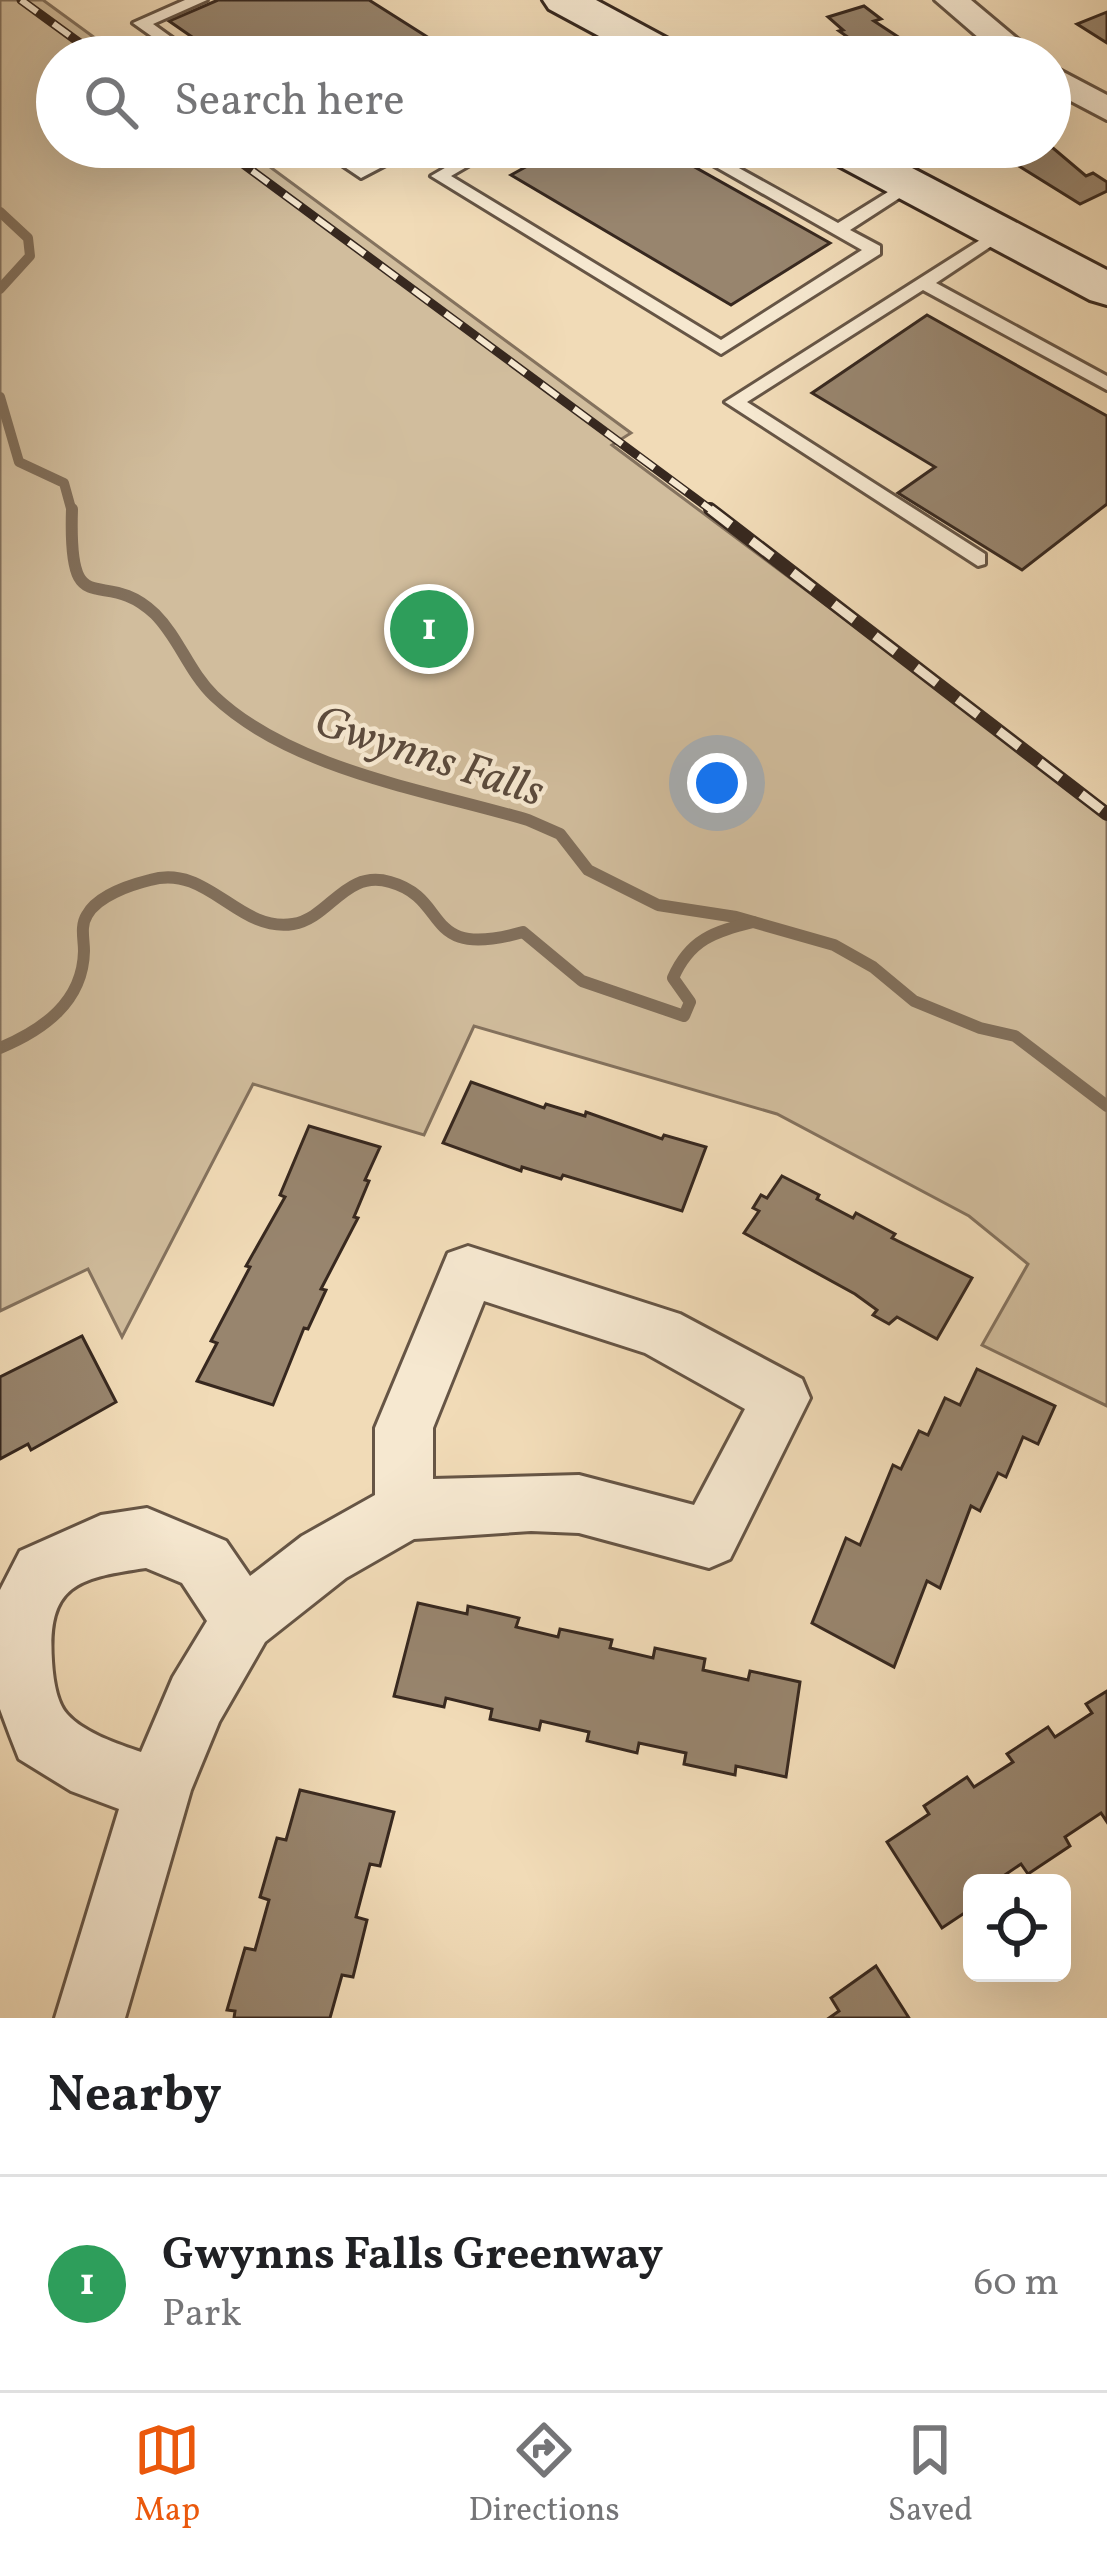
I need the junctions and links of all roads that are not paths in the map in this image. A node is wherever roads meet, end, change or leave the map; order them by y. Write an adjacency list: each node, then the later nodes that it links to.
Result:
1 (199, 0): 5 (lane)
2 (564, 0): 4 (main road)
3 (951, 0): 8 (street)
4 (621, 30): 6 (lane); 7 (main road)
5 (160, 36)
6 (609, 36)
7 (631, 36)
8 (996, 36)
9 (1071, 88): 10 (street)
10 (1107, 110)
11 (454, 168): 15 (lane)
12 (727, 168): 15 (lane)
13 (878, 168): 14 (main road)
14 (910, 185): 15 (lane); 16 (main road)
15 (838, 230)
16 (999, 232): 17 (lane); 18 (main road)
17 (923, 284): 19 (lane); 20 (lane)
18 (1107, 289)
19 (1107, 384)
20 (978, 559)
21 (407, 1510): 21 (street); 22 (street)
22 (243, 1620): 23 (street); 23 (street)
23 (158, 1790): 24 (street)
24 (90, 2018)

